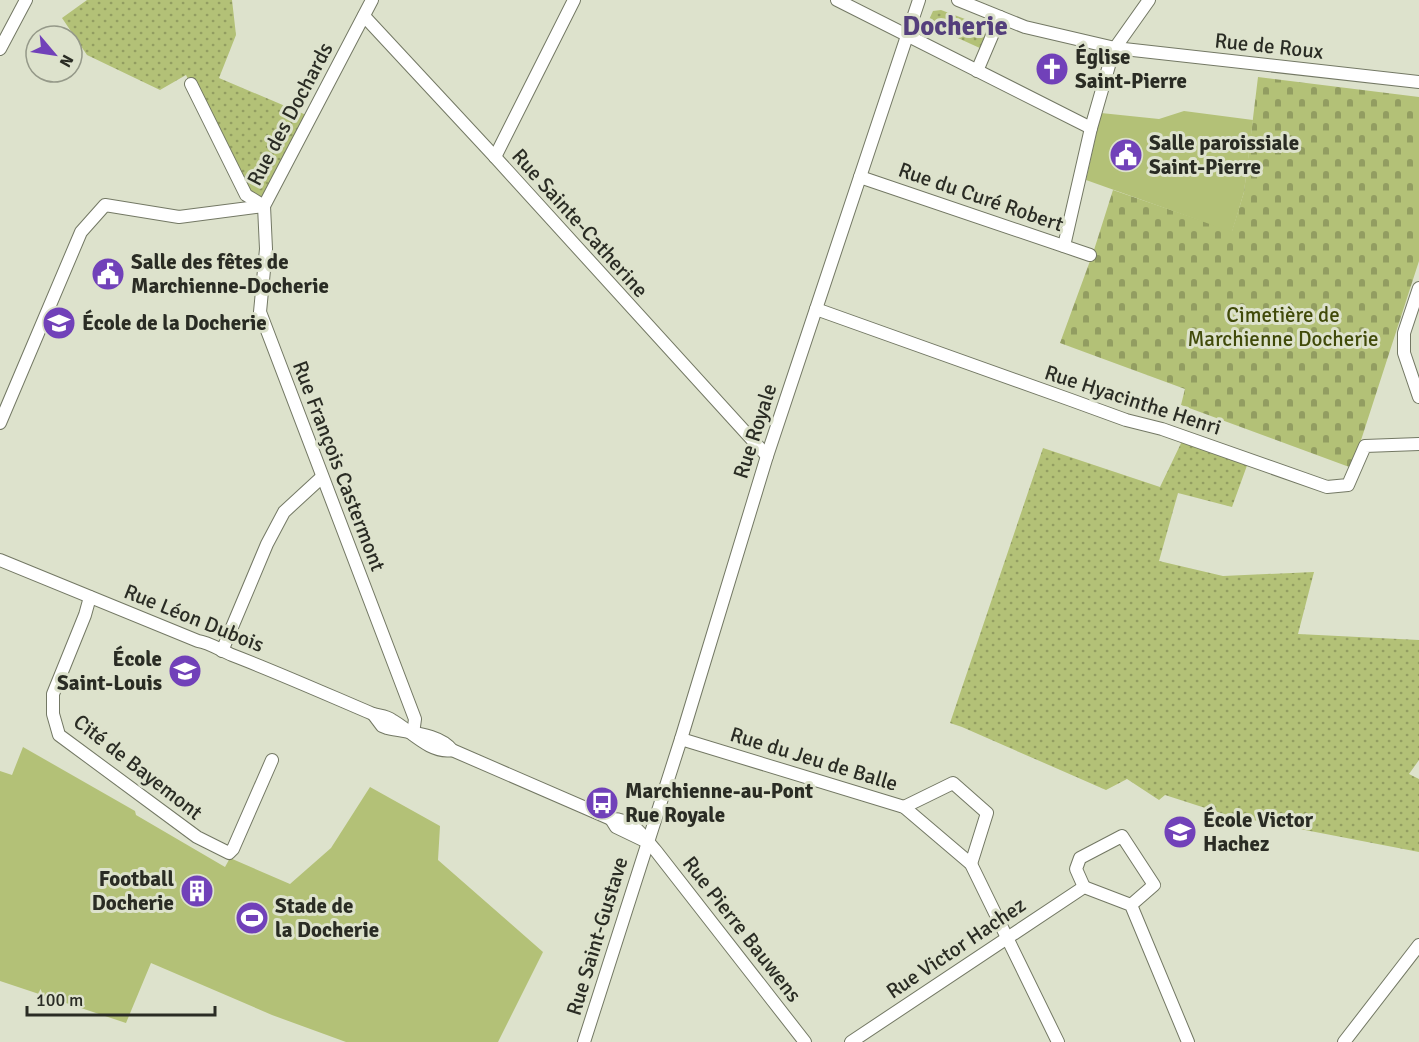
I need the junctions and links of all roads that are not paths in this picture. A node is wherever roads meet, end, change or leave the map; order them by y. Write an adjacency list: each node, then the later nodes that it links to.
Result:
1 (26, 0): 12 (street)
2 (372, 0): 8 (street, Rue des Dochards)
3 (574, 0): 17 (street)
4 (837, 0): 10 (street)
5 (919, 0): 10 (street, Rue Royale)
6 (958, 0): 9 (street, Rue de Roux)
7 (1149, 0): 11 (street)
8 (364, 16): 17 (street, Rue Sainte-Catherine); 19 (street, Rue des Dochards)
9 (1000, 17): 11 (street, Rue de Roux); 13 (street)
10 (908, 35): 13 (street); 18 (street, Rue Royale)
11 (1115, 48): 14 (street, Rue de Roux); 16 (street)
12 (0, 49)
13 (977, 70): 16 (street)
14 (1419, 82)
15 (191, 84): 19 (street)
16 (1091, 128): 20 (street)
17 (495, 157): 27 (street, Rue Sainte-Catherine)
18 (860, 177): 20 (street, Rue du Curé Robert); 23 (street, Rue Royale)
19 (264, 206): 25 (street, Rue des Dochards); 28 (street, Rue François Castermont)
20 (1064, 246): 21 (street, Rue du Curé Robert)
21 (1090, 255)
22 (1419, 288): 24 (street)
23 (816, 309): 26 (street, Rue Hyacinthe Henri); 27 (street, Rue Royale)
24 (1419, 397)
25 (0, 423)
26 (1419, 444)
27 (767, 456): 33 (street, Rue Royale)
28 (322, 477): 31 (street); 32 (street, Rue François Castermont)
29 (0, 560): 30 (street, Rue Léon Dubois)
30 (90, 597): 31 (street, Rue Léon Dubois); 34 (street, Cité de Bayemont)
31 (222, 651): 32 (street, Rue Léon Dubois)
32 (413, 734): 36 (street, Rue Léon Dubois)
33 (681, 739): 35 (street, Rue du Jeu de Balle); 36 (street, Rue Royale)
34 (272, 760)
35 (904, 807): 37 (street, Rue du Jeu de Balle); 37 (street)
36 (647, 841): 42 (street, Rue Saint-Gustave); 43 (street, Rue Pierre Bauwens)
37 (970, 864): 40 (street, Rue du Jeu de Balle)
38 (1084, 887): 39 (street); 39 (street); 40 (street, Rue Victor Hachez)
39 (1131, 905): 46 (street)
40 (1007, 938): 44 (street, Rue Victor Hachez); 45 (street, Rue du Jeu de Balle)
41 (1419, 945): 47 (street)
42 (584, 1042)
43 (805, 1042)
44 (850, 1042)
45 (1058, 1042)
46 (1188, 1042)
47 (1344, 1042)

